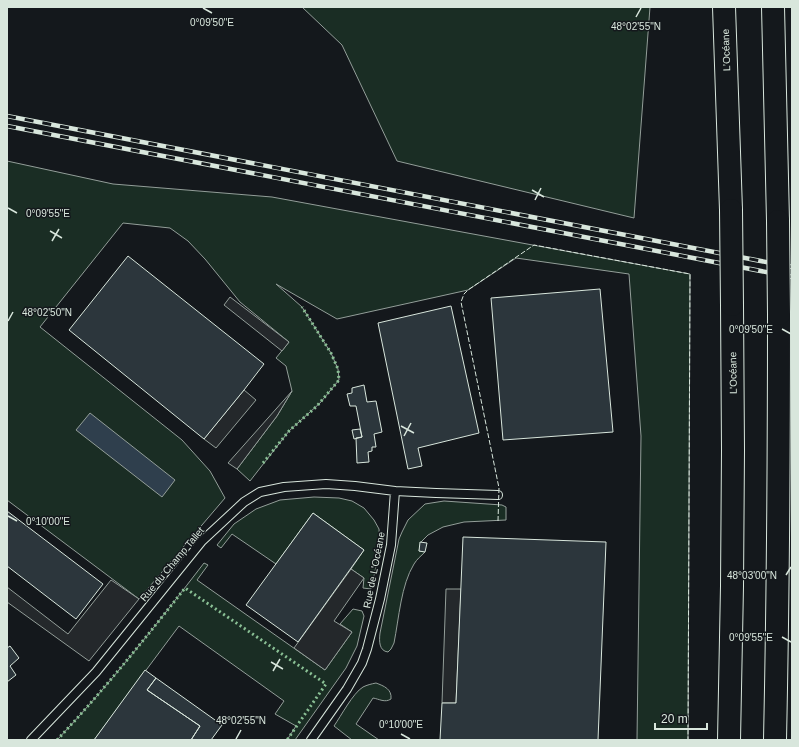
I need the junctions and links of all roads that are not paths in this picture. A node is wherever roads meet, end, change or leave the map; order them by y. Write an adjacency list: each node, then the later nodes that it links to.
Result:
1 (724, 7): 7 (highway, L’Océane, bridge)
2 (773, 7): 8 (highway, bridge)
3 (395, 491): 4 (lane); 5 (lane, Rue du Champ Tallet); 6 (lane, Rue de L'Océane)
4 (498, 495)
5 (31, 740)
6 (311, 740)
7 (729, 740)
8 (775, 740)

